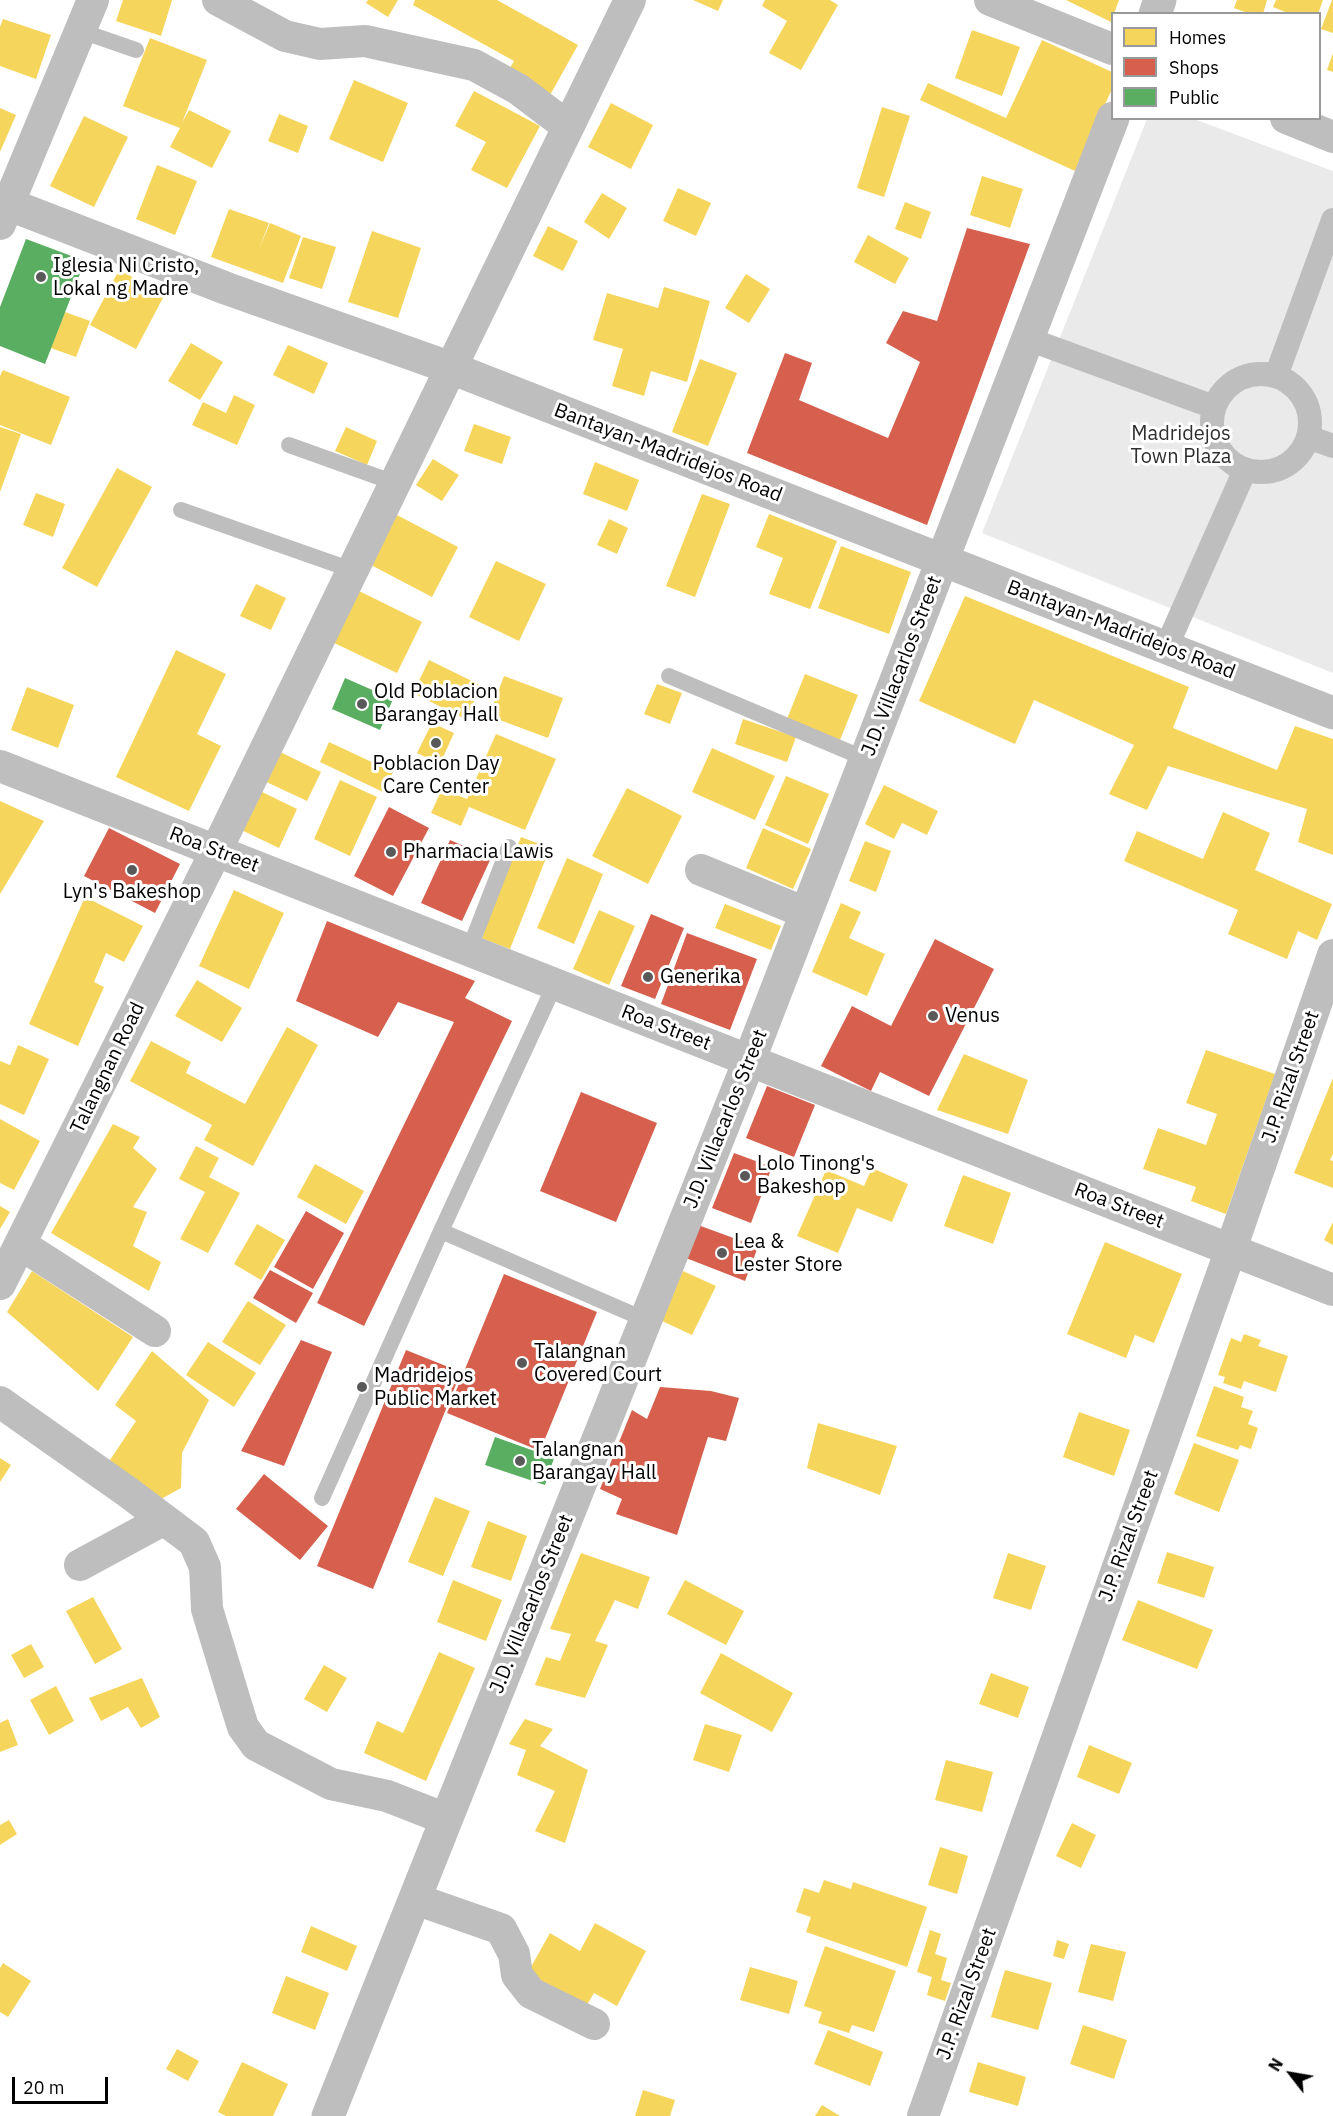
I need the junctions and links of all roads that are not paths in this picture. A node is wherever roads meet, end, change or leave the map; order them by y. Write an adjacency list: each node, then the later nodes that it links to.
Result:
1 (93, 0): 5 (street)
2 (218, 0): 10 (street)
3 (630, 0): 10 (street, Talangnan Road)
4 (990, 0): 6 (street)
5 (81, 31): 7 (lane); 12 (street)
6 (1111, 48)
7 (136, 50)
8 (1112, 120): 14 (street, J.D. Villacarlos Street)
9 (1291, 120): 11 (street)
10 (567, 126): 15 (street, Talangnan Road)
11 (1333, 137)
12 (2, 209): 15 (street, Bantayan-Madridejos Road)
13 (1333, 220): 16 (street)
14 (1028, 339): 17 (street); 24 (street, J.D. Villacarlos Street)
15 (451, 368): 22 (street, Talangnan Road); 24 (street, Bantayan-Madridejos Road)
16 (1276, 375): 17 (street); 18 (street)
17 (1214, 408): 21 (street)
18 (1308, 437): 20 (street); 21 (street)
19 (289, 445): 22 (lane)
20 (1333, 446)
21 (1245, 470): 26 (street)
22 (395, 483): 25 (street, Talangnan Road)
23 (182, 510): 25 (lane)
24 (942, 561): 26 (street, Bantayan-Madridejos Road); 29 (street, J.D. Villacarlos Street)
25 (352, 570): 32 (street, Talangnan Road)
26 (1166, 648): 28 (street, Bantayan-Madridejos Road)
27 (669, 676): 29 (lane)
28 (1333, 713)
29 (866, 759): 34 (street, J.D. Villacarlos Street)
30 (0, 766): 32 (street, Roa Street)
31 (509, 847): 35 (lane)
32 (216, 851): 35 (street, Roa Street); 40 (street, Talangnan Road)
33 (701, 870): 34 (street)
34 (806, 913): 38 (street, J.D. Villacarlos Street)
35 (469, 950): 37 (street, Roa Street)
36 (1333, 955): 41 (street, J.P. Rizal Street)
37 (555, 984): 38 (street, Roa Street); 39 (lane)
38 (749, 1061): 41 (street, Roa Street); 44 (street, J.D. Villacarlos Street)
39 (441, 1231): 44 (lane); 47 (lane)
40 (20, 1244): 42 (street, Talangnan Road); 45 (street)
41 (1231, 1250): 43 (street, Roa Street); 54 (street, J.P. Rizal Street)
42 (0, 1284)
43 (1333, 1290)
44 (646, 1320): 50 (street, J.D. Villacarlos Street)
45 (155, 1331)
46 (0, 1402): 48 (street)
47 (322, 1497)
48 (163, 1520): 49 (street); 50 (street)
49 (80, 1565)
50 (446, 1819): 51 (street, J.D. Villacarlos Street)
51 (415, 1899): 52 (street); 53 (street, J.D. Villacarlos Street)
52 (594, 2024)
53 (328, 2116)
54 (923, 2116)

